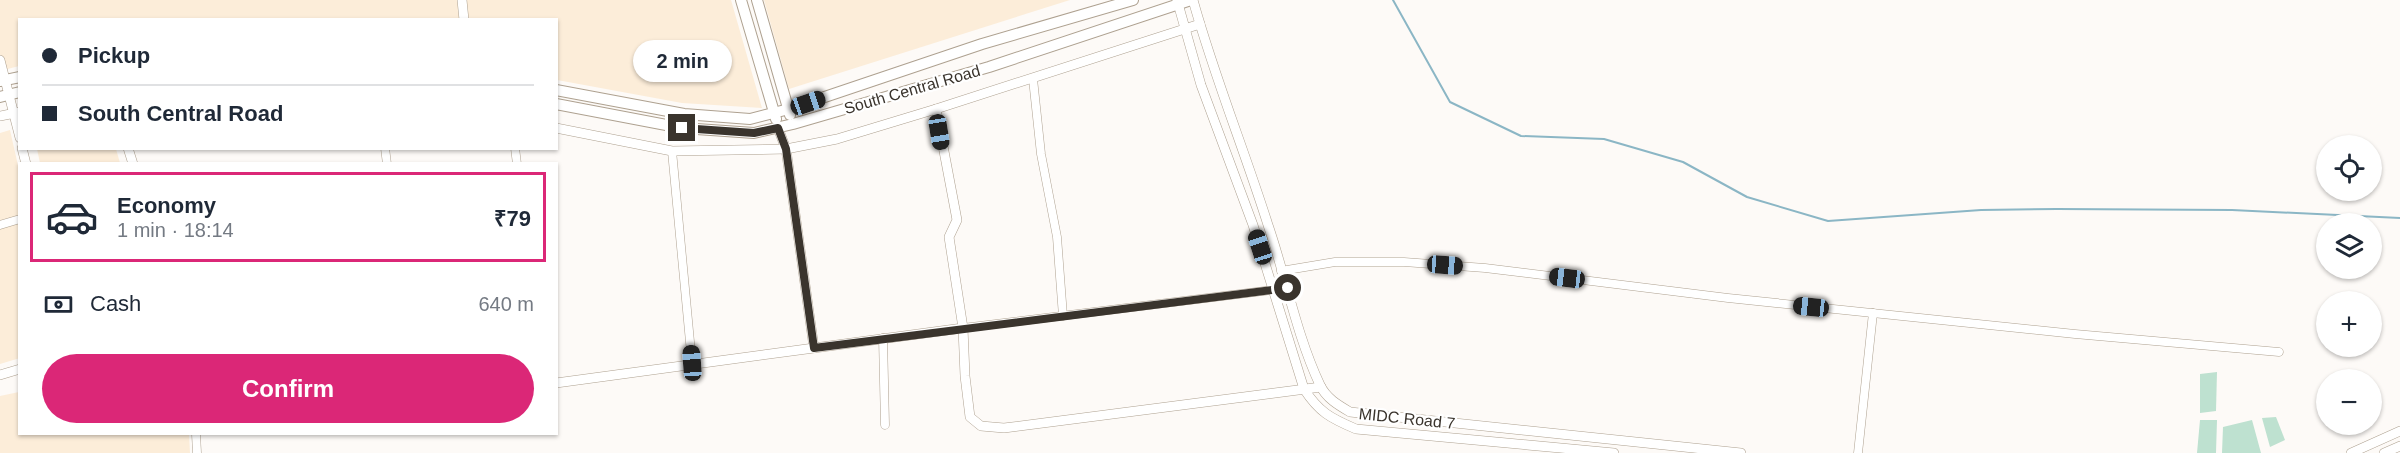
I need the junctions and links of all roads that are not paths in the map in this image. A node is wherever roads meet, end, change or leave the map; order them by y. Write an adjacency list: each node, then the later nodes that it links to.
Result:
1 (462, 0): 7 (street)
2 (741, 0): 20 (main road)
3 (757, 0): 17 (main road)
4 (1133, 0): 17 (main road, South Central Road)
5 (1192, 0): 6 (main road, South Central Road); 8 (street, MIDC Road 7)
6 (1178, 2): 9 (street, MIDC Road 7); 22 (main road, South Central Road)
7 (464, 18)
8 (1200, 24): 9 (street); 29 (street, MIDC Road 7)
9 (1185, 29): 12 (street); 31 (street, MIDC Road 7)
10 (0, 60): 13 (street)
11 (18, 77): 13 (main road)
12 (1033, 80): 18 (street); 33 (street)
13 (2, 81): 15 (street)
14 (558, 90): 20 (main road, South Central Road)
15 (9, 95): 19 (street)
16 (558, 104): 24 (main road, South Central Road)
17 (789, 109): 20 (main road, South Central Road); 22 (main road)
18 (936, 109): 25 (street); 34 (street)
19 (16, 112): 21 (street)
20 (774, 113): 24 (main road)
21 (0, 116)
22 (793, 124): 24 (main road, South Central Road)
23 (558, 128): 26 (street)
24 (778, 128): 25 (street)
25 (786, 149): 26 (street); 36 (street)
26 (672, 151): 38 (street)
27 (18, 220): 28 (street)
28 (0, 225)
29 (1281, 271): 30 (street, MIDC Road 7); 32 (street)
30 (1288, 288): 31 (street); 42 (street, MIDC Road 7)
31 (1274, 290): 33 (street); 43 (street, MIDC Road 7)
32 (1873, 313): 37 (street); 54 (street)
33 (1063, 316): 34 (street)
34 (963, 328): 35 (street); 43 (street)
35 (882, 338): 36 (street); 45 (street)
36 (814, 348): 38 (street)
37 (2279, 352)
38 (692, 363): 41 (street)
39 (18, 370): 40 (street)
40 (0, 375)
41 (558, 383)
42 (1321, 387): 43 (street); 44 (street, MIDC Road 7)
43 (1304, 389): 47 (street, MIDC Road 7)
44 (1415, 419): 47 (street); 50 (street, MIDC Road 7)
45 (885, 425)
46 (2400, 431): 55 (street)
47 (1412, 433): 52 (street, MIDC Road 7)
48 (196, 435): 51 (street)
49 (2400, 446): 56 (street)
50 (1686, 450): 53 (street, MIDC Road 7)
51 (197, 453)
52 (1614, 453)
53 (1741, 453)
54 (1858, 453)
55 (2351, 453)
56 (2384, 453)

